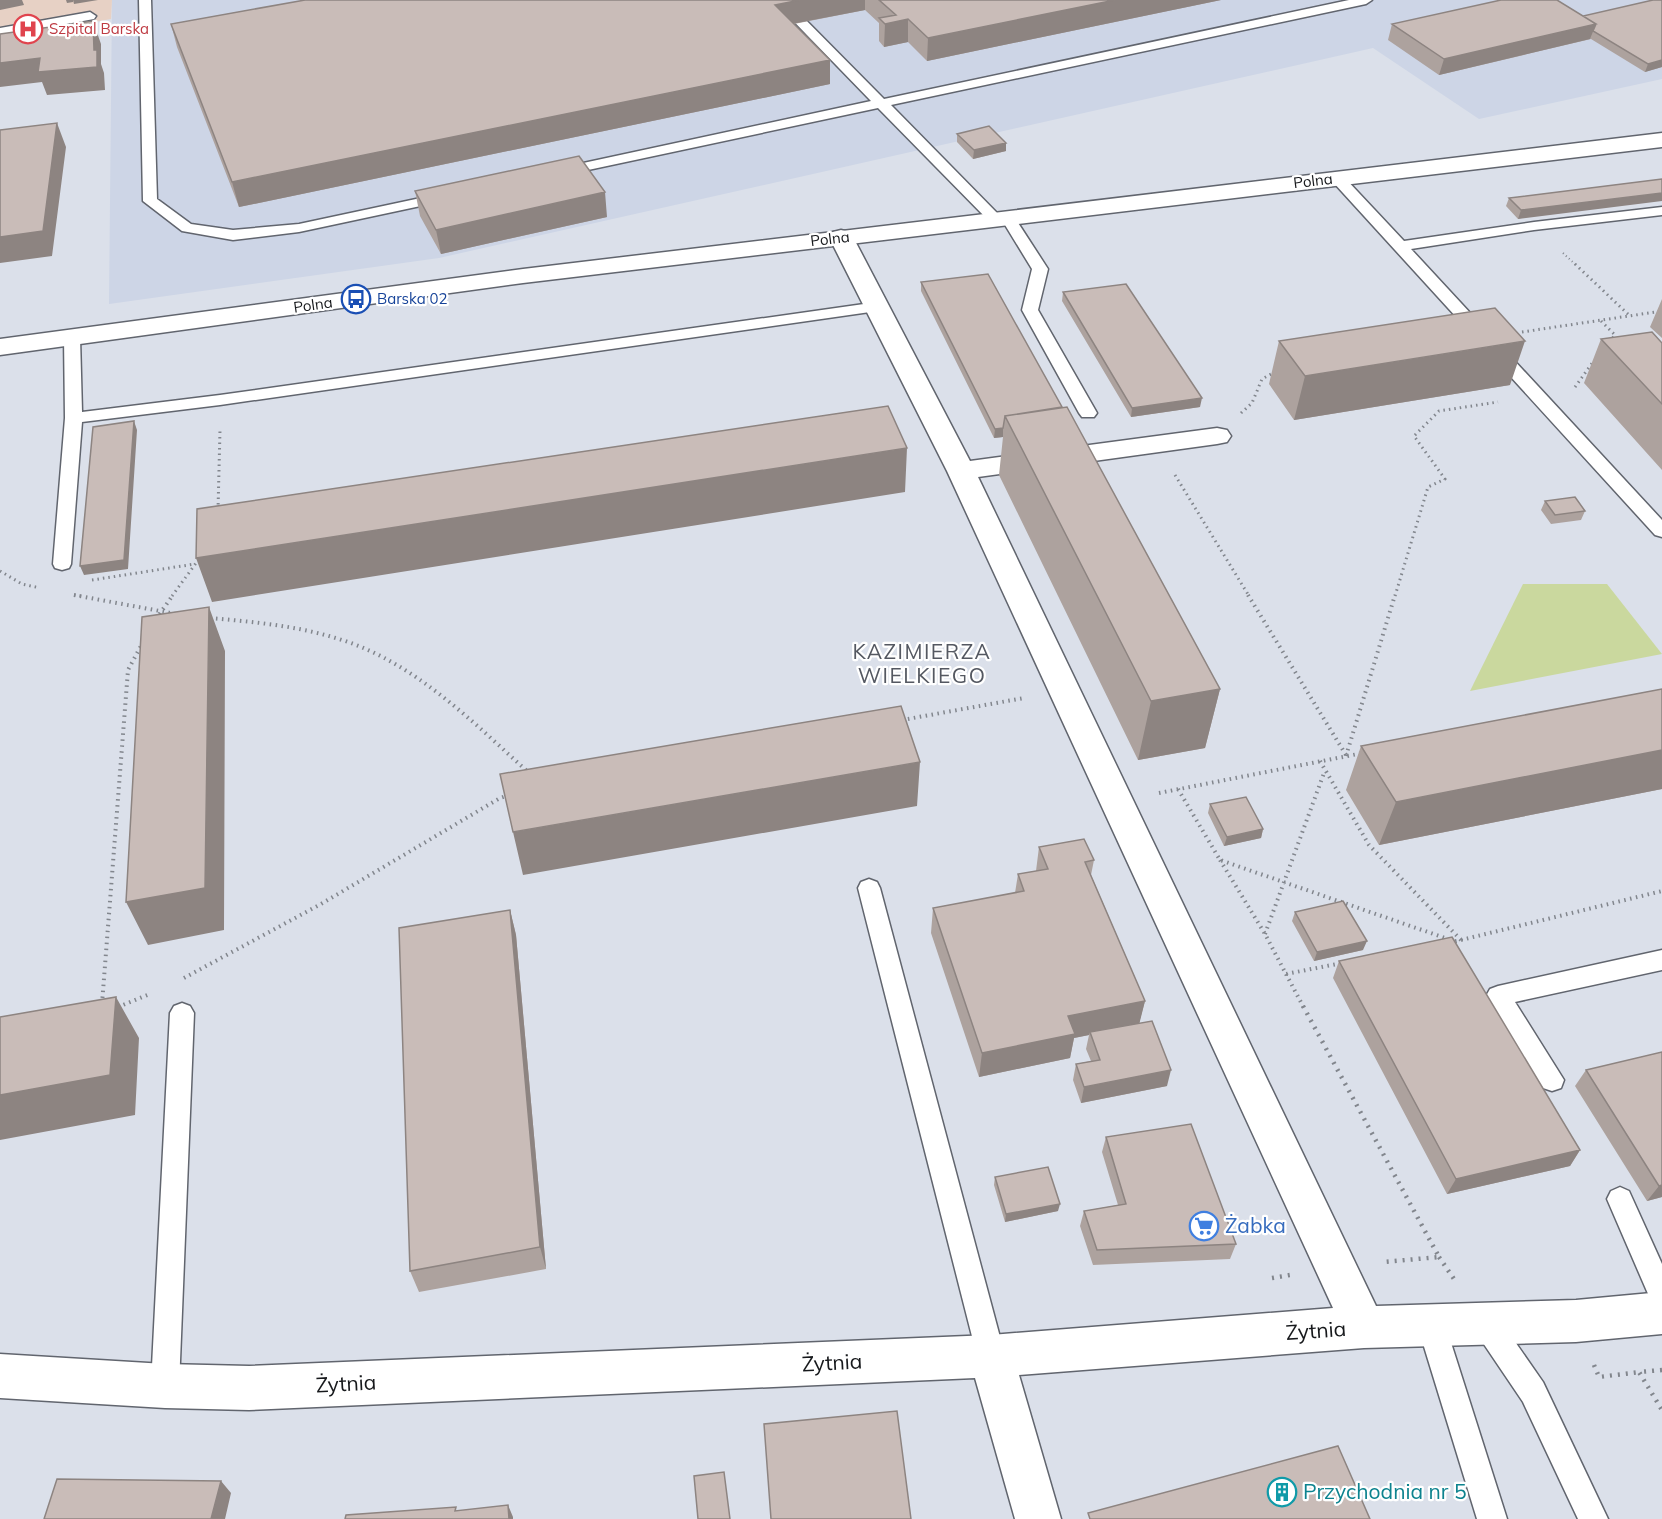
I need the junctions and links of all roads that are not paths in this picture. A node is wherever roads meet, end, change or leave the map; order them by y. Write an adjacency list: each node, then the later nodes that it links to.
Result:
1 (146, 0): 10 (lane)
2 (779, 0): 6 (lane)
3 (1366, 0): 6 (lane)
4 (90, 16): 5 (lane)
5 (0, 32)
6 (881, 104): 8 (lane); 12 (lane)
7 (1662, 140): 9 (street, Polna)
8 (544, 176)
9 (1338, 178): 12 (street, Polna); 14 (lane)
10 (462, 193)
11 (1662, 211): 14 (lane)
12 (1001, 219): 13 (street, Polna); 18 (lane)
13 (841, 237): 15 (street); 16 (street, Polna)
14 (1401, 246): 22 (lane)
15 (878, 307): 19 (lane); 21 (street)
16 (72, 337): 17 (street, Polna); 19 (lane)
17 (0, 347)
18 (1088, 413)
19 (74, 418): 23 (lane)
20 (1217, 436): 21 (street)
21 (962, 471): 32 (street)
22 (1662, 531)
23 (62, 564)
24 (869, 888): 34 (lane)
25 (1662, 960): 27 (lane)
26 (182, 1013): 36 (lane)
27 (1551, 1080)
28 (1620, 1199): 29 (lane)
29 (1662, 1294)
30 (1662, 1312): 31 (street, Żytnia)
31 (1485, 1322): 33 (street, Żytnia); 39 (lane)
32 (1364, 1327): 33 (street, Żytnia); 34 (street, Żytnia)
33 (1432, 1327): 38 (lane)
34 (991, 1356): 36 (street, Żytnia); 37 (street)
35 (0, 1376): 36 (street, Żytnia)
36 (165, 1386)
37 (1038, 1519)
38 (1492, 1519)
39 (1593, 1519)

